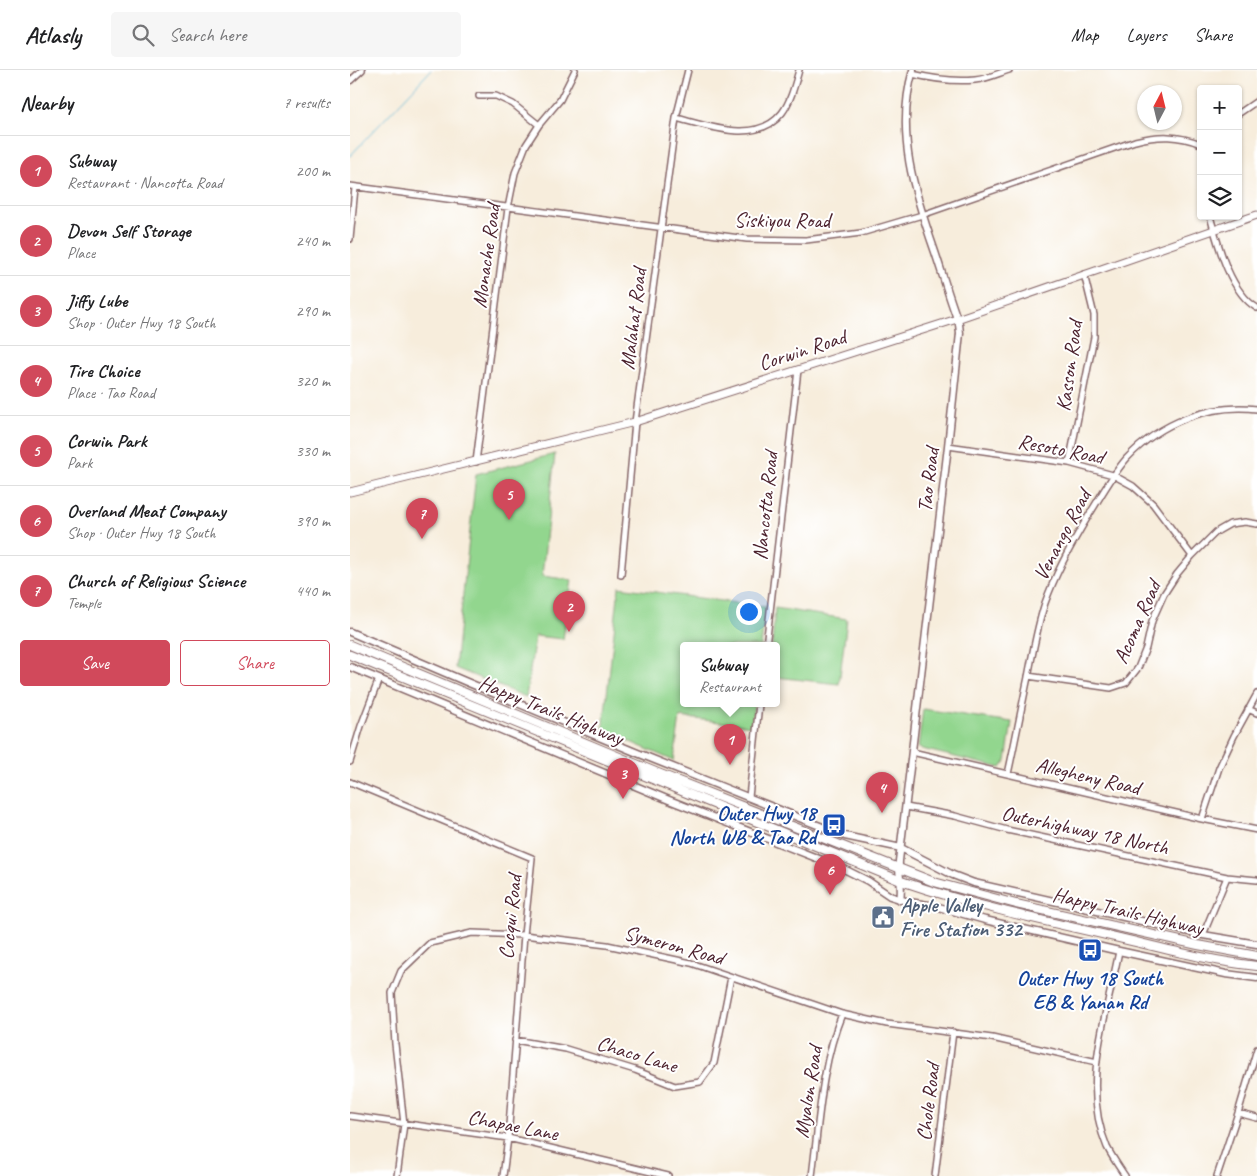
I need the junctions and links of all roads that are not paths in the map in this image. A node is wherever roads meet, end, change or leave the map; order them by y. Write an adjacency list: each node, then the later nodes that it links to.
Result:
1 (362, 70): 7 (street)
2 (575, 70): 12 (street, Monache Road)
3 (688, 70): 11 (street, Malahat Road)
4 (799, 70): 11 (street)
5 (1010, 70): 6 (street)
6 (913, 72): 16 (street, Tao Road)
7 (350, 81)
8 (479, 96): 12 (street)
9 (1257, 101): 10 (street)
10 (1242, 111)
11 (676, 118): 19 (street, Malahat Road)
12 (539, 125): 15 (street, Monache Road)
13 (1197, 143): 16 (street, Siskiyou Road)
14 (353, 187): 15 (street, Siskiyou Road); 21 (street)
15 (508, 208): 19 (street, Siskiyou Road); 29 (street, Monache Road)
16 (922, 215): 19 (street, Siskiyou Road); 24 (street, Tao Road)
17 (1257, 215): 20 (main road, Corwin Road)
18 (1211, 220): 20 (street)
19 (661, 229): 27 (street, Malahat Road)
20 (1214, 230): 22 (main road, Corwin Road); 23 (street)
21 (350, 239)
22 (1084, 274): 24 (main road, Corwin Road); 30 (street, Kasson Road)
23 (1257, 308)
24 (958, 319): 25 (main road, Corwin Road); 28 (street, Tao Road)
25 (798, 370): 27 (main road, Corwin Road); 37 (street, Nancotta Road)
26 (1257, 409): 31 (street, Venango Road)
27 (635, 422): 29 (main road, Corwin Road); 35 (street, Malahat Road)
28 (948, 446): 30 (street, Resoto Road); 47 (street, Tao Road)
29 (476, 462): 32 (main road, Corwin Road)
30 (1069, 463): 31 (street, Resoto Road)
31 (1114, 475): 34 (street, Resoto Road); 41 (street, Venango Road)
32 (350, 492)
33 (1257, 524): 34 (street, Acoma Road)
34 (1192, 556): 41 (street, Acoma Road)
35 (622, 575)
36 (350, 632): 51 (street)
37 (766, 642)
38 (350, 644): 56 (main road, Happy Trails Highway)
39 (350, 655): 59 (main road, Happy Trails Highway)
40 (350, 667): 42 (street)
41 (1028, 676): 49 (street, Venango Road)
42 (379, 679): 48 (street); 60 (street)
43 (1257, 694): 45 (street)
44 (760, 707): 51 (street)
45 (1248, 709): 46 (street); 53 (street)
46 (1257, 713)
47 (912, 752): 49 (street, Allegheny Road); 52 (street, Tao Road)
48 (350, 762)
49 (1008, 774): 53 (street, Allegheny Road)
50 (350, 782): 61 (street, Cocqui Road)
51 (749, 796): 55 (street)
52 (906, 807): 55 (street, Tao Road); 57 (street, Outerhighway 18 North)
53 (1202, 819): 54 (street, Allegheny Road)
54 (1257, 830)
55 (901, 848): 56 (street, Tao Road); 62 (street)
56 (898, 868): 59 (street, Tao Road); 65 (main road, Happy Trails Highway)
57 (1227, 877): 58 (street, Outerhighway 18 North); 62 (street)
58 (1257, 880)
59 (900, 881): 60 (street, Tao Road); 66 (main road, Happy Trails Highway)
60 (900, 900): 64 (street)
61 (524, 935): 67 (street, Symeron Road); 71 (street, Cocqui Road); 77 (street, Symeron Road)
62 (1203, 935): 63 (street)
63 (1257, 944)
64 (1119, 952): 68 (street); 73 (street)
65 (1257, 956)
66 (1257, 966)
67 (731, 977): 69 (street, Symeron Road); 71 (street, Chaco Lane)
68 (1257, 978)
69 (842, 1014): 70 (street, Symeron Road); 82 (street, Myalon Road)
70 (953, 1032): 73 (street, Symeron Road); 83 (street, Chole Road)
71 (515, 1040): 78 (street, Cocqui Road)
72 (1257, 1048): 74 (street)
73 (1097, 1062): 84 (street)
74 (1238, 1113): 76 (street); 85 (street)
75 (350, 1116): 77 (street, Chapae Lane)
76 (1257, 1118)
77 (404, 1124): 78 (street, Chapae Lane); 79 (street, Symeron Road)
78 (508, 1138): 80 (street, Cocqui Road); 81 (street, Chapae Lane)
79 (397, 1176)
80 (503, 1176)
81 (668, 1176)
82 (812, 1176)
83 (935, 1176)
84 (1125, 1176)
85 (1217, 1176)

